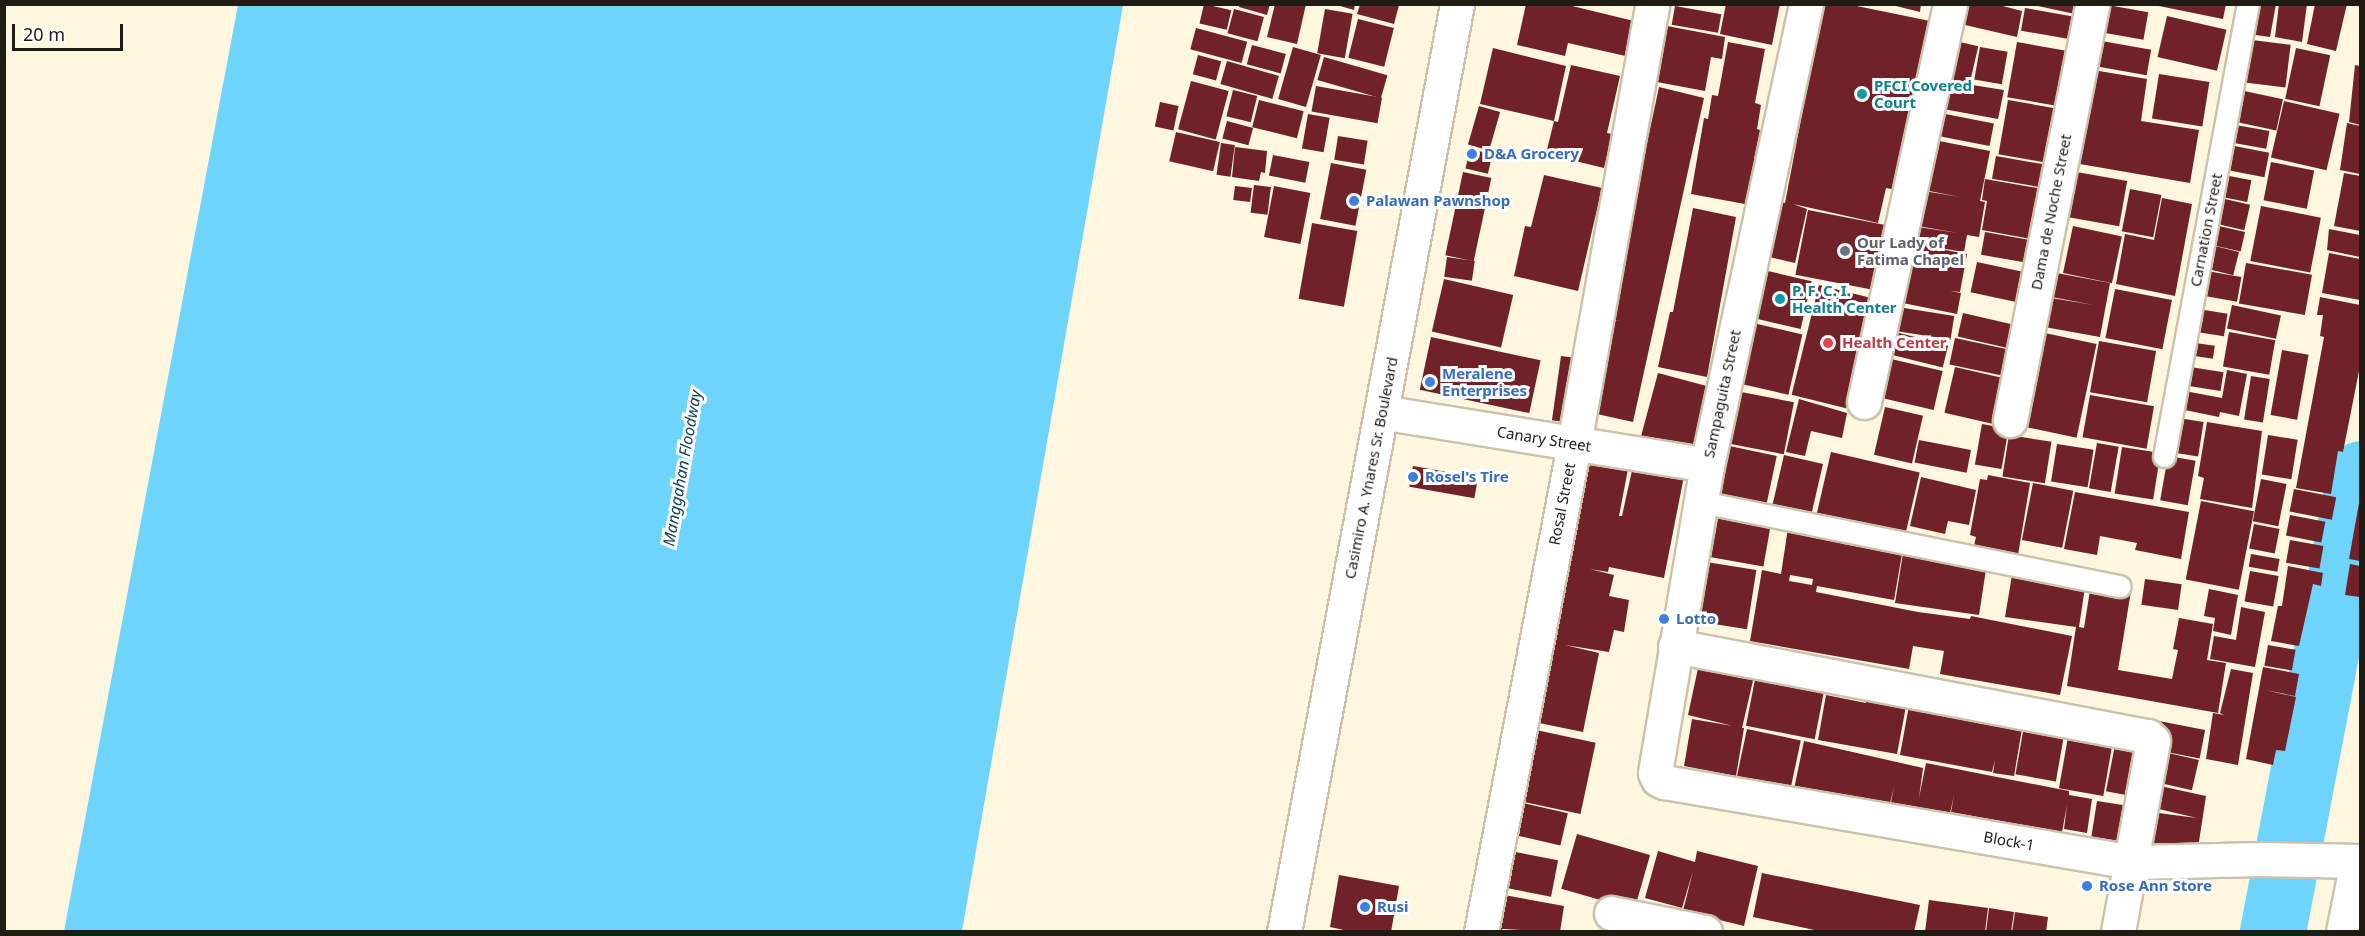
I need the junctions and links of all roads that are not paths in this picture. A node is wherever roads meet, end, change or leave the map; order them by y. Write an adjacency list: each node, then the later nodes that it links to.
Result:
1 (1457, 4): 8 (street, Casimiro A. Ynares Sr. Boulevard)
2 (1652, 4): 10 (street, Rosal Street)
3 (1806, 4): 12 (street, Sampaguita Street)
4 (1950, 4): 7 (street)
5 (2092, 4): 9 (street, Dama de Noche Street)
6 (2248, 4): 11 (lane, Carnation Street)
7 (1864, 402)
8 (1381, 412): 10 (street, Canary Street); 21 (street, Casimiro A. Ynares Sr. Boulevard)
9 (2010, 420)
10 (1574, 444): 12 (street, Canary Street); 22 (street, Rosal Street)
11 (2164, 456)
12 (1707, 465): 13 (street, Sampaguita Street)
13 (1702, 502): 14 (lane); 15 (street, Sampaguita Street)
14 (2120, 586)
15 (1675, 646): 16 (street, Sampaguita Street); 18 (street)
16 (1664, 782): 18 (street, Block-1)
17 (2359, 861): 18 (street, Block-1); 20 (street)
18 (2131, 862): 24 (street)
19 (1611, 913): 23 (street)
20 (2346, 928)
21 (1284, 932)
22 (1481, 932)
23 (1705, 932)
24 (2118, 932)

